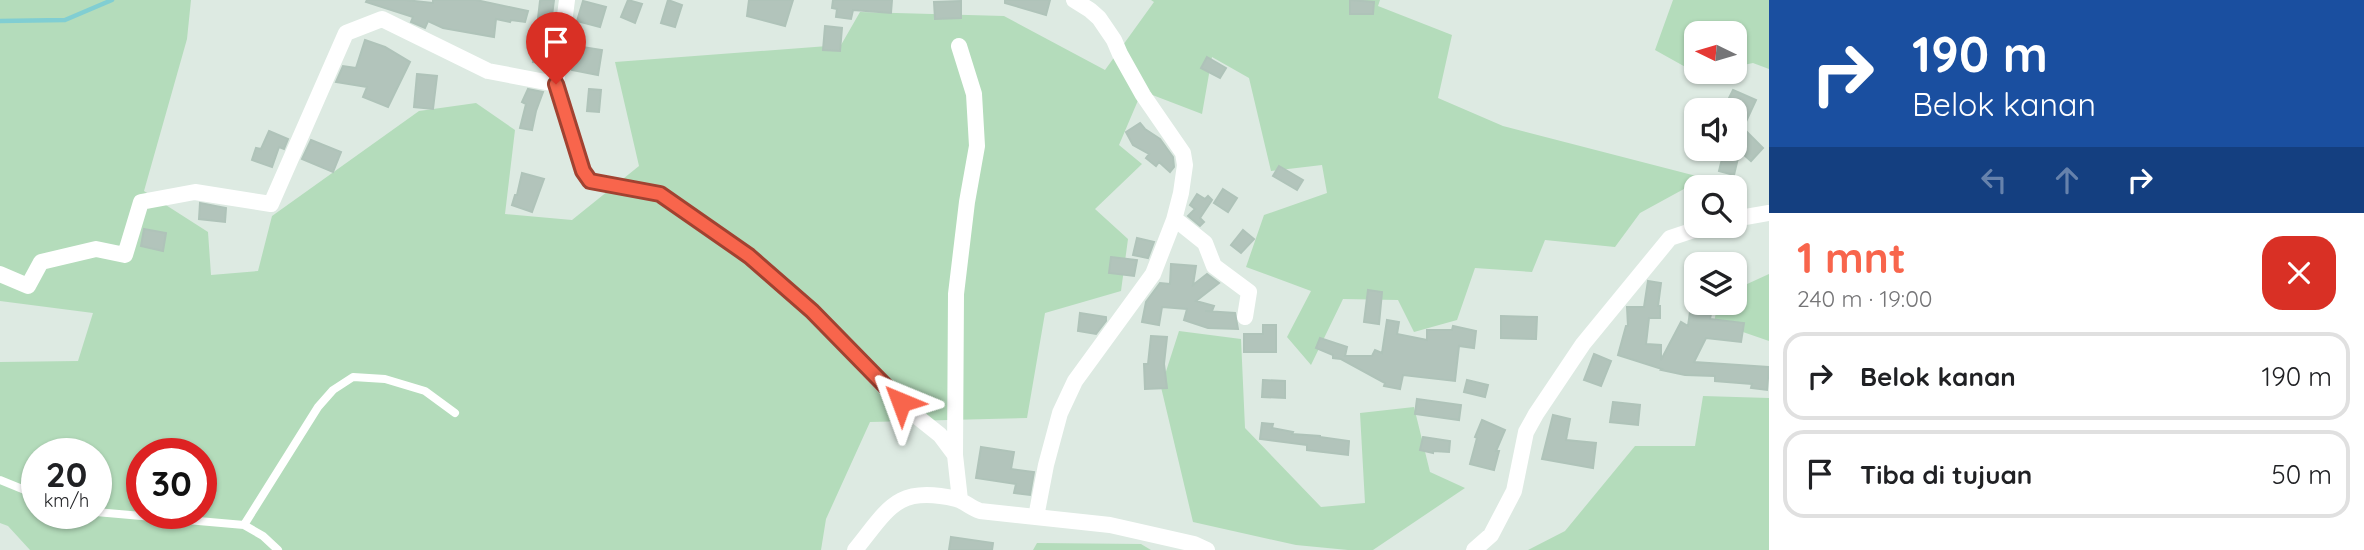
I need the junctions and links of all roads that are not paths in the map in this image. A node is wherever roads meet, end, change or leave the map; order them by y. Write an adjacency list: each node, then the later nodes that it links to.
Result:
1 (567, 0): 4 (street)
2 (1074, 0): 7 (street)
3 (959, 46): 12 (street)
4 (556, 84): 9 (street); 12 (street)
5 (1769, 213): 6 (street)
6 (1747, 217)
7 (1174, 220): 10 (street); 17 (street)
8 (1684, 233): 22 (street)
9 (0, 274)
10 (1245, 317)
11 (455, 413): 18 (lane)
12 (955, 455): 15 (street)
13 (0, 480): 14 (lane)
14 (21, 489)
15 (960, 500): 17 (street); 20 (street)
16 (112, 513): 18 (lane)
17 (1036, 517): 21 (street)
18 (244, 525): 19 (lane)
19 (278, 550)
20 (855, 550)
21 (1207, 550)
22 (1474, 550)

